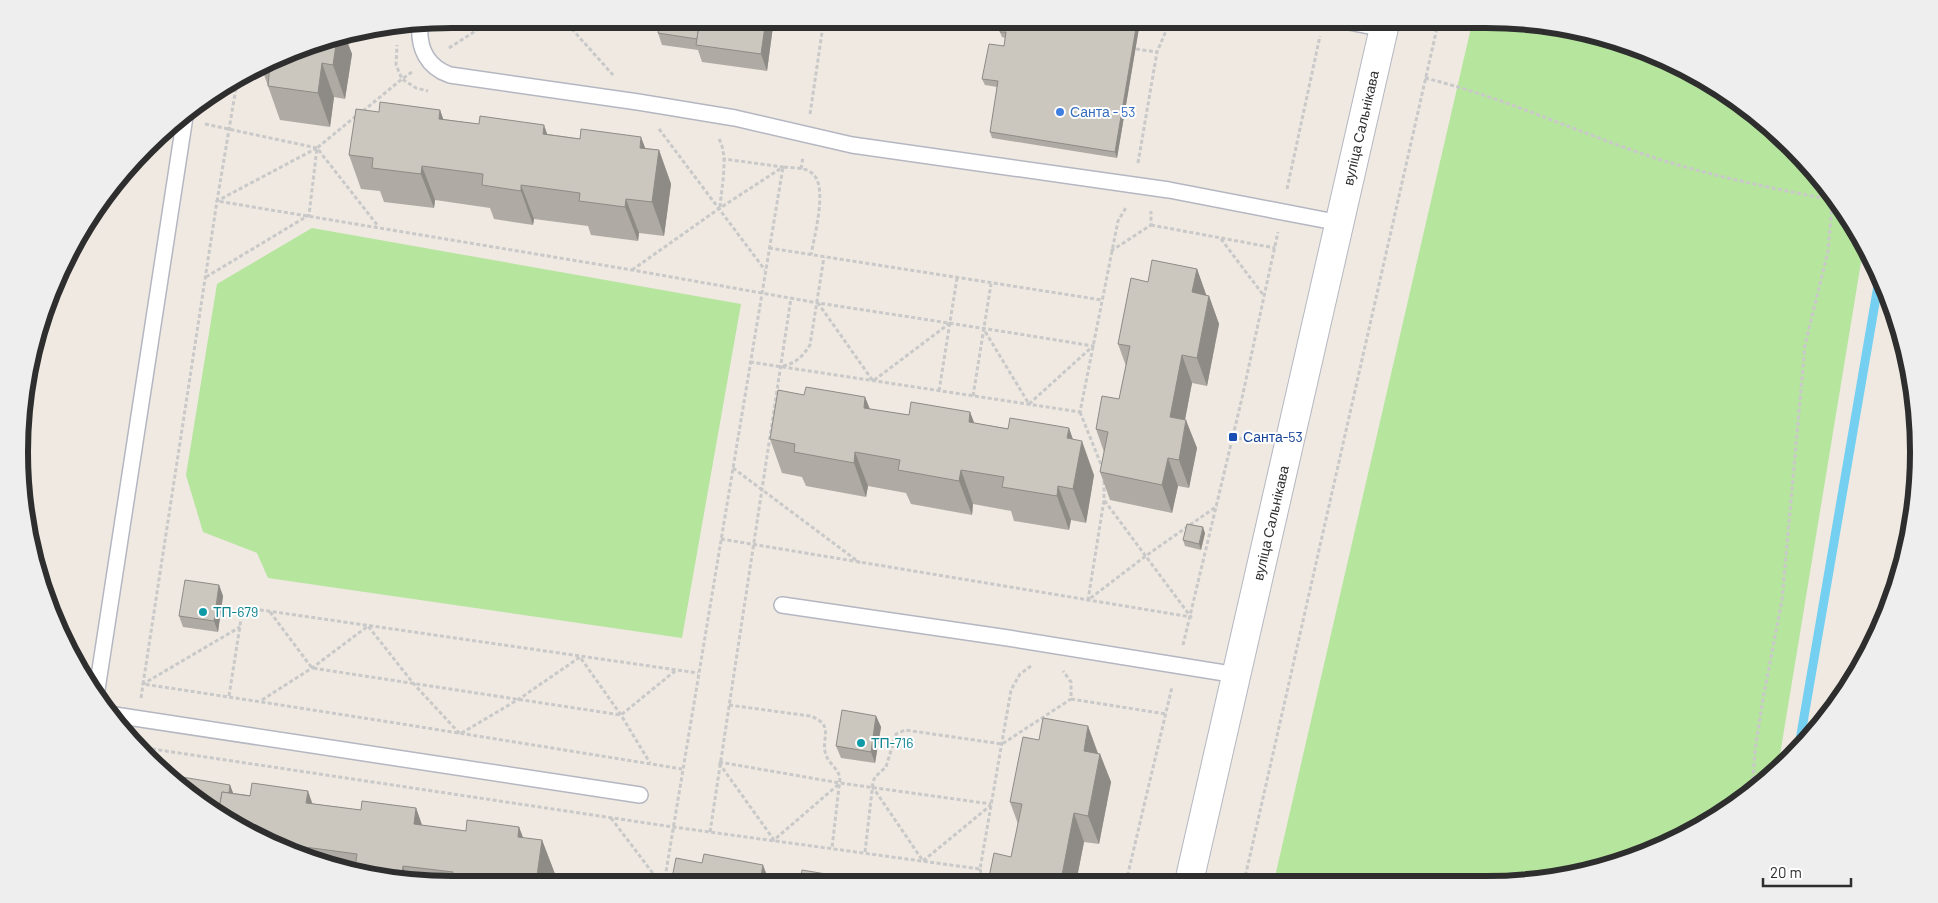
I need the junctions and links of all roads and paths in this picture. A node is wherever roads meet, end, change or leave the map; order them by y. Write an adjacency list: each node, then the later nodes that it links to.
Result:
1 (420, 28): 13 (lane)
2 (571, 28): 13 (path)
3 (823, 28): 16 (path)
4 (1167, 28): 10 (path)
5 (1384, 28): 28 (street, вуліца Сальнікава)
6 (1437, 28): 11 (path)
7 (1320, 34): 26 (path)
8 (397, 42): 17 (path)
9 (1136, 48): 10 (path)
10 (1157, 52): 20 (path)
11 (1425, 78): 21 (path); 111 (path)
12 (236, 86): 15 (path)
13 (638, 102): 16 (lane); 25 (path)
14 (184, 123): 83 (lane)
15 (229, 129): 17 (path); 22 (path)
16 (806, 135): 19 (path); 20 (lane)
17 (317, 148): 22 (path); 27 (path); 30 (path)
18 (783, 167): 19 (path); 25 (path); 25 (path); 32 (path)
19 (801, 169): 35 (path)
20 (1134, 185): 23 (path); 26 (lane)
21 (1827, 199)
22 (217, 201): 27 (path); 39 (path)
23 (1131, 203): 29 (path); 34 (path)
24 (1832, 205): 97 (path)
25 (720, 208): 37 (path); 38 (path)
26 (1282, 211): 28 (lane); 33 (path)
27 (309, 215): 30 (path); 39 (path)
28 (1340, 223): 80 (street, вуліца Сальнікава)
29 (1151, 225): 31 (path); 34 (path)
30 (378, 227): 37 (path)
31 (1221, 238): 33 (path); 43 (path)
32 (769, 248): 35 (path); 38 (path)
33 (1275, 248): 43 (path)
34 (1111, 251): 45 (path)
35 (811, 255): 36 (path)
36 (824, 257): 40 (path); 46 (path)
37 (632, 270): 42 (path)
38 (765, 270): 42 (path)
39 (206, 277): 82 (path)
40 (957, 278): 41 (path); 47 (path)
41 (991, 284): 45 (path); 48 (path)
42 (762, 293): 44 (path); 50 (path)
43 (1264, 296): 62 (path)
44 (791, 298): 46 (path); 51 (path)
45 (1102, 300): 49 (path)
46 (818, 303): 47 (path); 51 (path); 52 (path)
47 (950, 323): 48 (path); 52 (path); 53 (path)
48 (983, 328): 49 (path); 54 (path); 55 (path)
49 (1093, 346): 55 (path); 56 (path)
50 (750, 362): 51 (path); 57 (path)
51 (780, 366): 52 (path); 60 (path)
52 (873, 381): 53 (path)
53 (939, 391): 54 (path)
54 (973, 396): 55 (path)
55 (1028, 404): 56 (path)
56 (1080, 412): 58 (path)
57 (733, 468): 60 (path); 63 (path)
58 (1102, 472)
59 (1103, 477): 61 (path)
60 (762, 488): 64 (path); 66 (path)
61 (1104, 500): 65 (path); 67 (path)
62 (1217, 506): 65 (path); 70 (path)
63 (721, 539): 64 (path); 79 (path)
64 (752, 544): 66 (path); 88 (path)
65 (1147, 556): 67 (path); 70 (path)
66 (861, 563): 67 (path)
67 (1088, 600): 70 (path)
68 (782, 605): 75 (lane)
69 (270, 611): 71 (path); 72 (path); 77 (path)
70 (1191, 617): 75 (path)
71 (368, 626): 73 (path); 77 (path); 81 (path)
72 (240, 627): 82 (path); 84 (path)
73 (580, 657): 78 (path); 85 (path); 90 (path)
74 (1039, 664): 93 (path)
75 (1178, 665): 80 (lane); 89 (path)
76 (1058, 667): 86 (path)
77 (312, 668): 81 (path); 87 (path)
78 (675, 671): 79 (path); 90 (path)
79 (698, 673): 96 (path)
80 (1237, 676): 110 (street, вуліца Сальнікава)
81 (413, 683): 85 (path); 92 (path)
82 (143, 684): 84 (path)
83 (98, 685)
84 (228, 696): 87 (path)
85 (520, 699): 90 (path); 92 (path)
86 (1072, 699): 89 (path); 93 (path)
87 (261, 701): 92 (path)
88 (729, 705): 94 (path); 98 (path)
89 (1166, 714): 109 (path)
90 (621, 715): 95 (path)
91 (120, 716): 100 (lane)
92 (460, 734): 95 (path)
93 (1002, 744): 99 (path)
94 (719, 762): 98 (path); 98 (path); 102 (path)
95 (650, 764): 96 (path)
96 (682, 768): 107 (path)
97 (1753, 781)
98 (840, 783): 99 (path); 103 (path)
99 (872, 786): 99 (path); 104 (path)
100 (640, 795)
101 (611, 818): 106 (path)
102 (710, 832)
103 (832, 848)
104 (865, 852)
105 (980, 869): 108 (path)
106 (656, 876)
107 (663, 876)
108 (982, 876)
109 (1127, 876)
110 (1190, 876)
111 (1245, 876)

